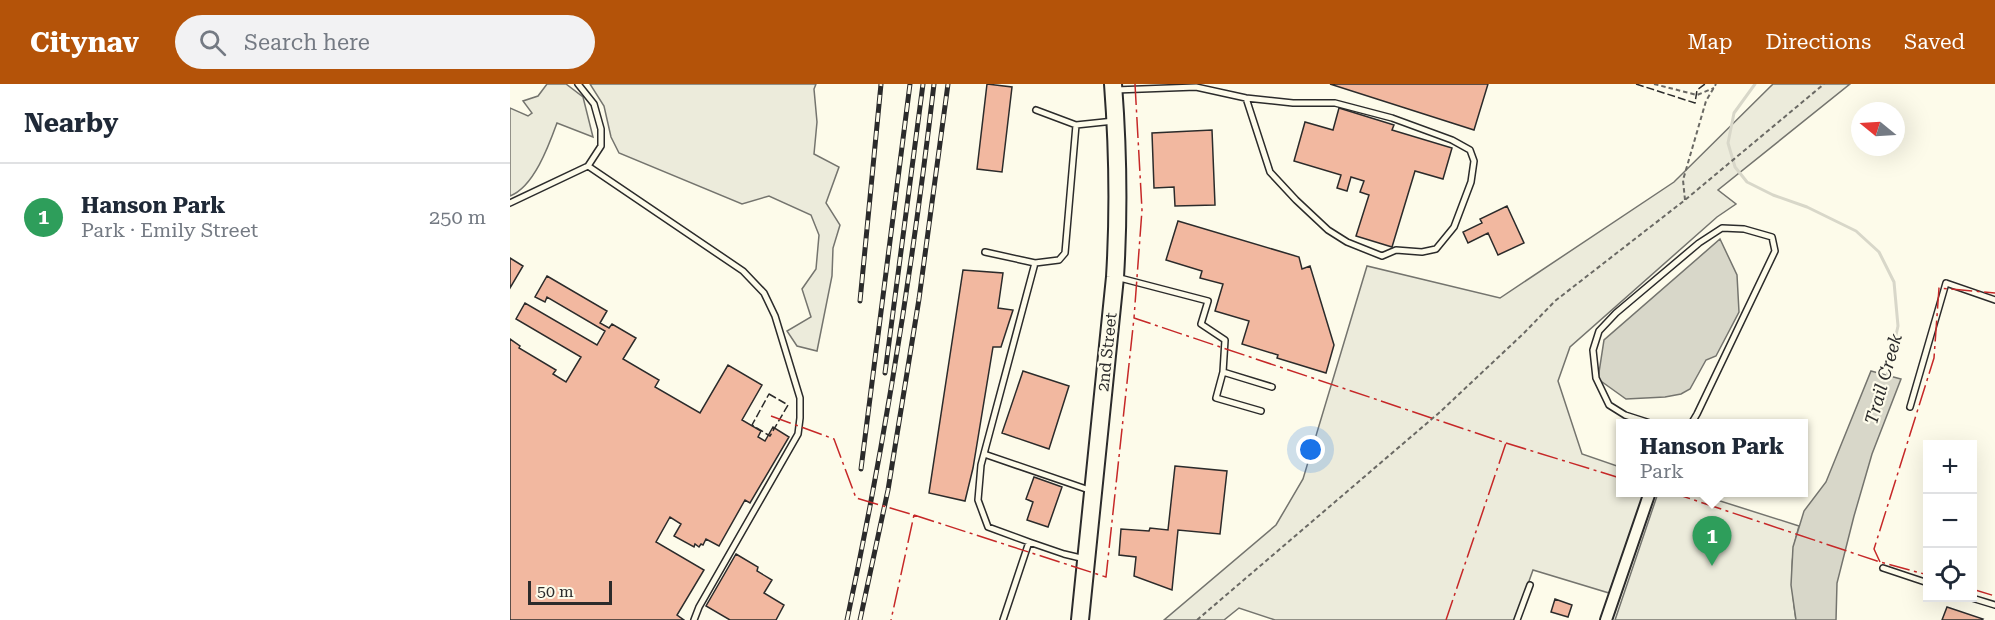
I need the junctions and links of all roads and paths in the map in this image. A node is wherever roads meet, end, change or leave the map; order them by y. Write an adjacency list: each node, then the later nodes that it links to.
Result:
1 (578, 84): 10 (lane)
2 (1654, 84): 4 (path)
3 (1824, 84): 11 (path)
4 (1715, 86): 11 (path)
5 (1113, 87): 6 (lane); 8 (main road, 2nd Street)
6 (1246, 98): 6 (lane)
7 (1036, 110): 9 (lane)
8 (1116, 121): 9 (lane); 15 (main road, 2nd Street)
9 (1076, 125): 14 (lane)
10 (588, 166): 12 (lane); 33 (lane)
11 (1685, 200): 36 (path)
12 (510, 203)
13 (985, 252): 14 (lane)
14 (1035, 263): 23 (lane)
15 (1115, 277): 17 (lane); 24 (main road, 2nd Street)
16 (1995, 300): 19 (lane)
17 (1223, 372): 18 (lane); 20 (lane)
18 (1272, 387)
19 (1910, 407)
20 (1261, 411)
21 (1639, 419): 22 (lane)
22 (1694, 419)
23 (984, 454): 24 (lane); 26 (lane)
24 (1093, 491): 27 (main road, 2nd Street)
25 (1648, 497): 38 (street)
26 (1029, 542): 27 (lane); 34 (lane)
27 (1086, 559): 35 (main road, 2nd Street)
28 (1883, 568): 29 (lane)
29 (1923, 581)
30 (1530, 585): 37 (lane)
31 (1977, 599): 32 (lane)
32 (1995, 605)
33 (694, 620)
34 (1003, 620)
35 (1080, 620)
36 (1197, 620)
37 (1517, 620)
38 (1606, 620)

